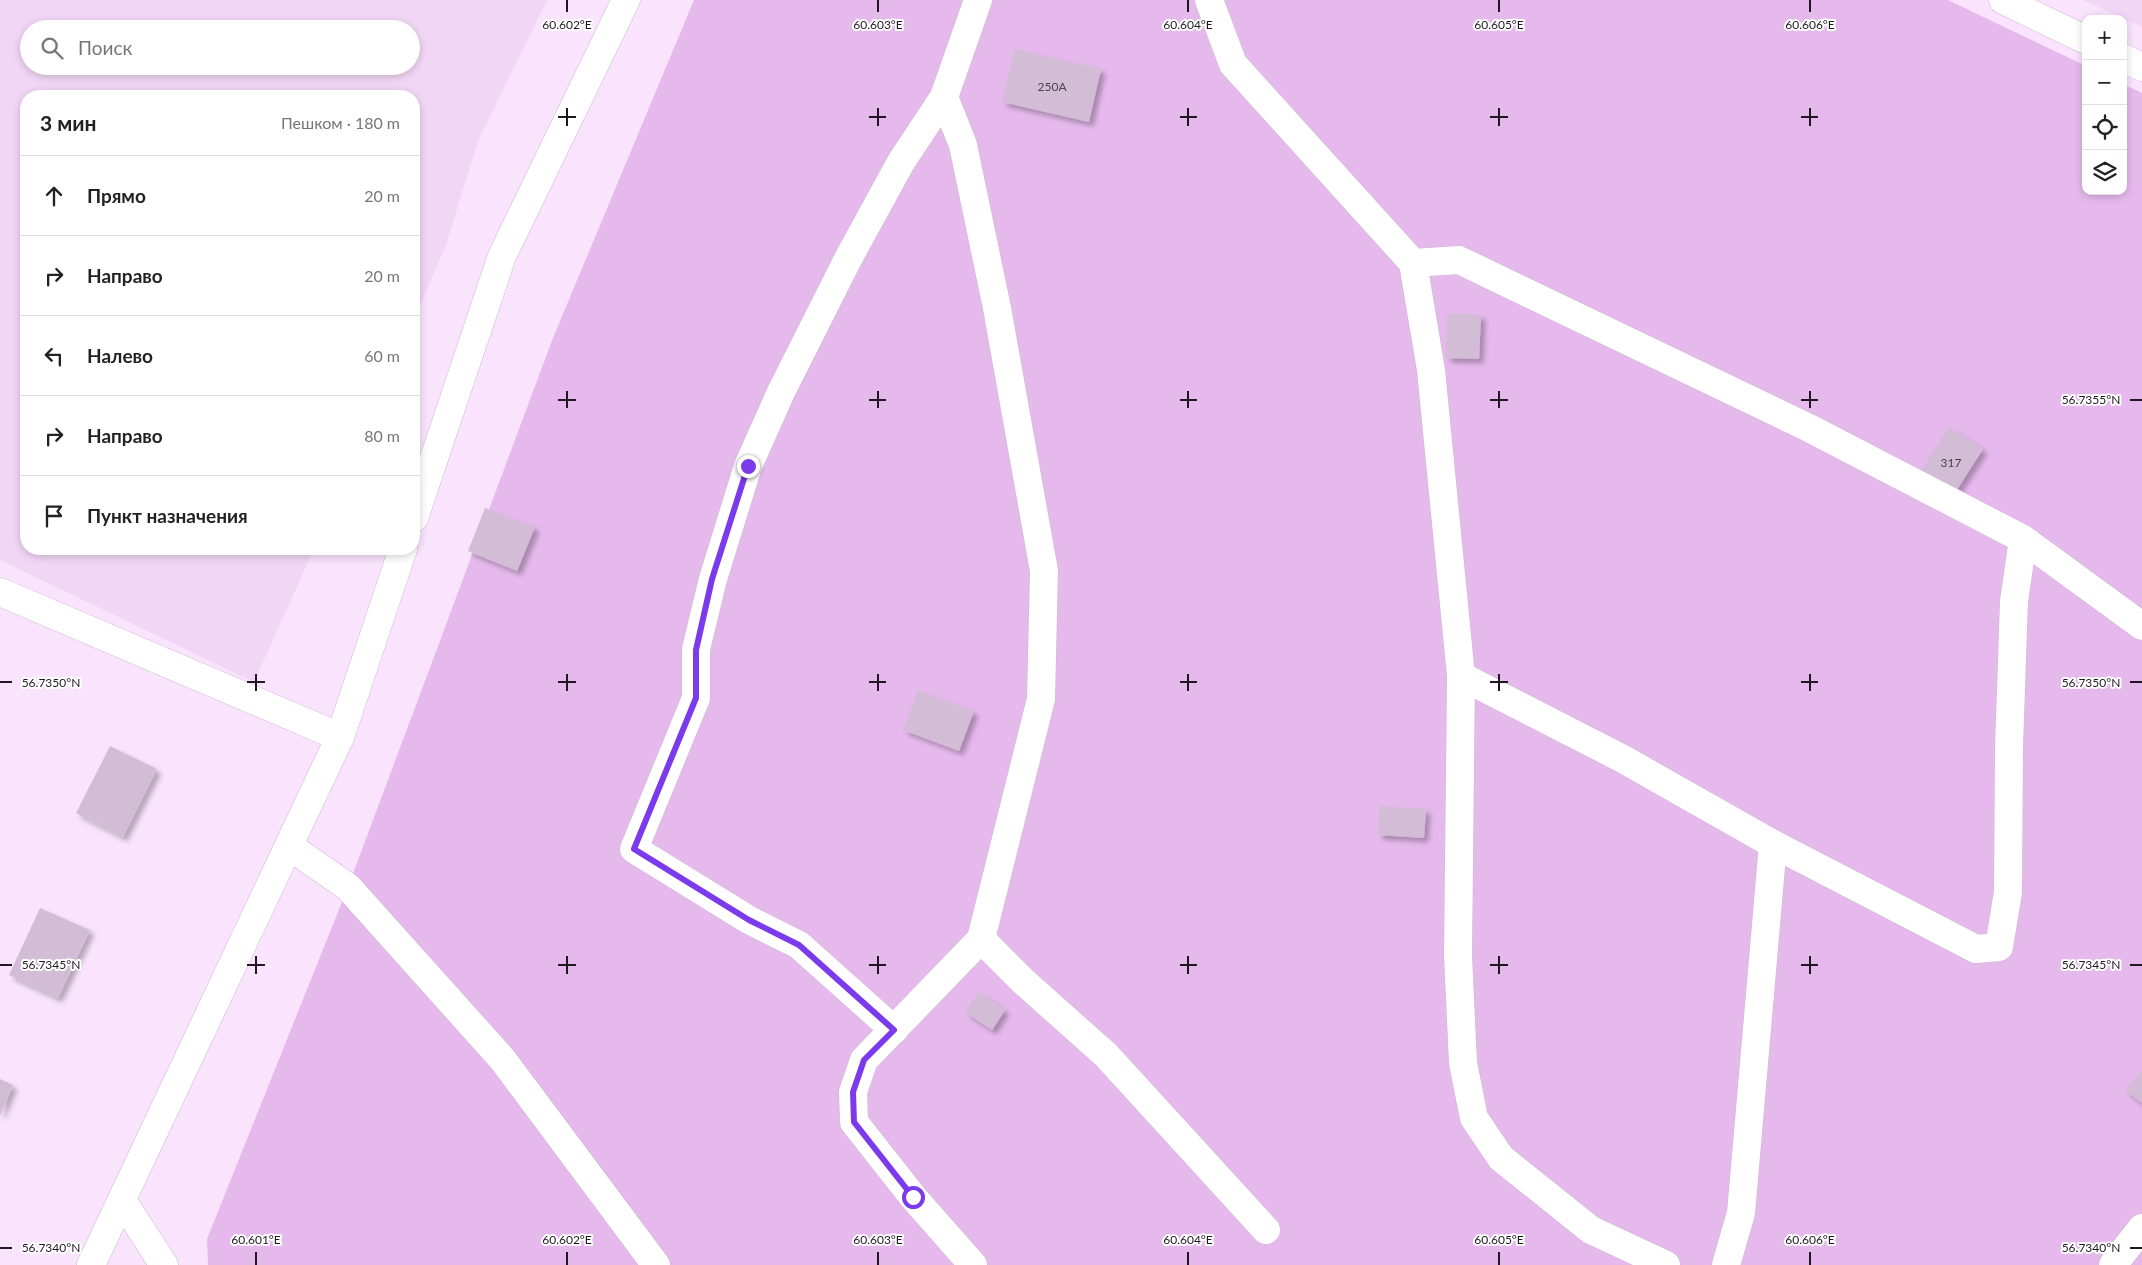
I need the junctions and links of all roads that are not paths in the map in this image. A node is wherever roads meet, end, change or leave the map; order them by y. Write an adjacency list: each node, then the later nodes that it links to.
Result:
1 (626, 0): 10 (street)
2 (978, 0): 8 (street)
3 (1209, 0): 9 (street)
4 (2003, 0): 5 (street)
5 (2082, 38)
6 (2127, 60): 7 (street)
7 (2142, 67)
8 (944, 97): 19 (street); 20 (street)
9 (1413, 263): 11 (street); 15 (street)
10 (420, 500)
11 (2022, 539): 14 (street); 17 (street)
12 (401, 555): 16 (street)
13 (0, 592): 16 (street)
14 (2142, 626)
15 (1461, 676): 17 (street); 28 (street)
16 (340, 737): 18 (street)
17 (1773, 844): 29 (street)
18 (289, 846): 21 (street); 26 (street)
19 (981, 939): 20 (street); 23 (street)
20 (894, 1030): 27 (street)
21 (122, 1200): 24 (street); 25 (street)
22 (2142, 1228): 30 (street)
23 (1266, 1230)
24 (91, 1265)
25 (164, 1265)
26 (656, 1265)
27 (973, 1265)
28 (1666, 1265)
29 (1726, 1265)
30 (2113, 1265)

